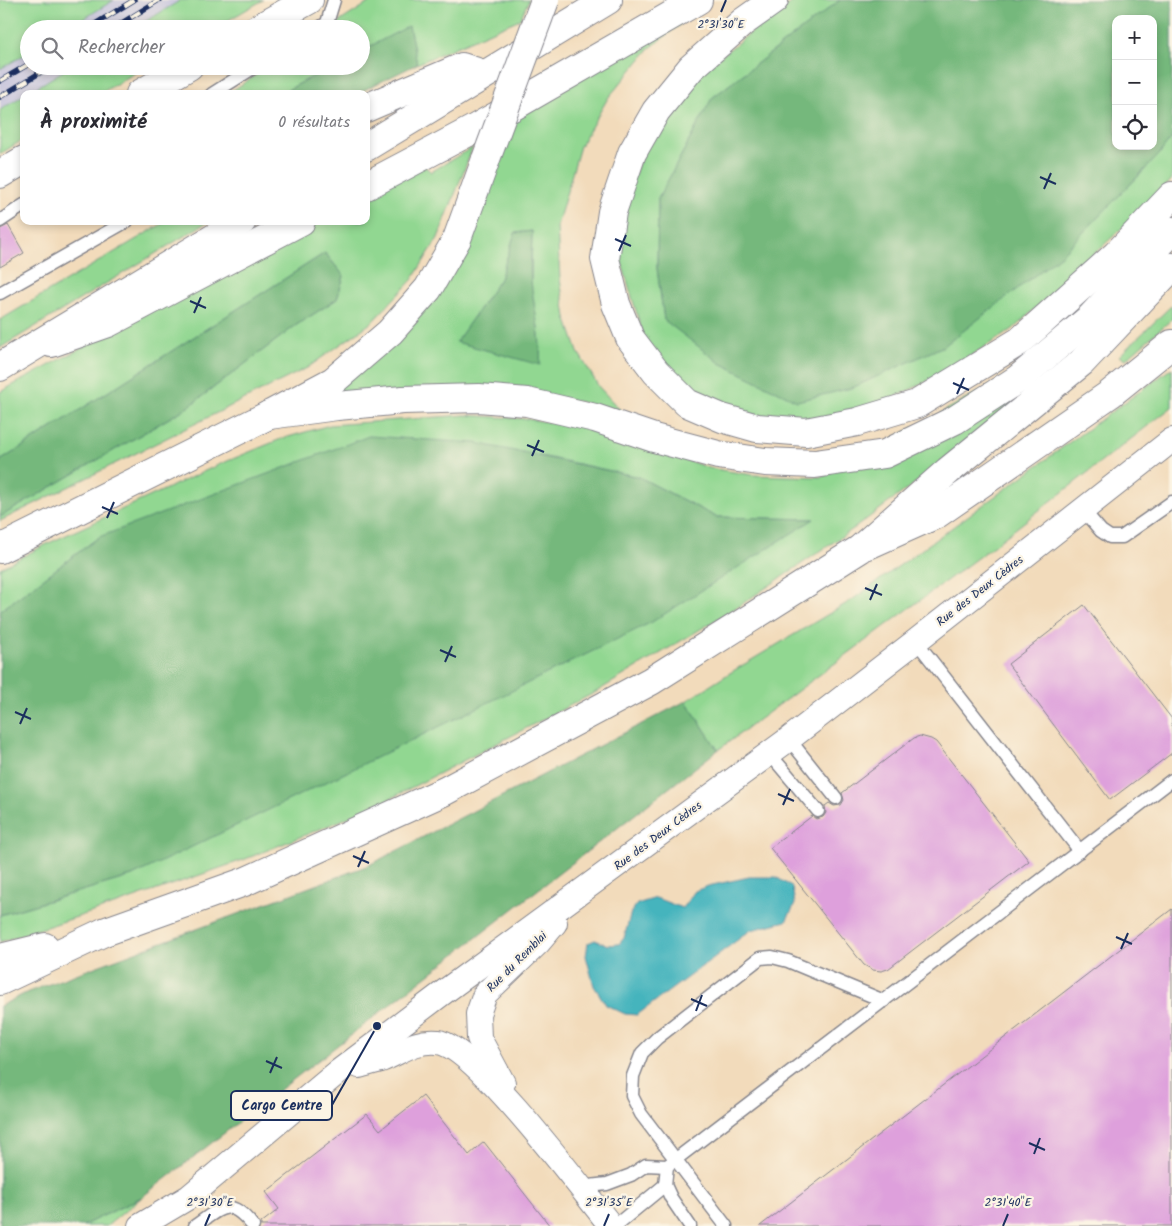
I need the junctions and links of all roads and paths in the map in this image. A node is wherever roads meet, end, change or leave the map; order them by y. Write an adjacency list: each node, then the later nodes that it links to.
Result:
1 (309, 0): 7 (main road)
2 (334, 0): 8 (lane)
3 (545, 0): 32 (main road, bridge)
4 (608, 0): 9 (main road)
5 (698, 0): 18 (main road)
6 (774, 0): 19 (main road)
7 (273, 20)
8 (328, 20)
9 (484, 74): 14 (main road); 15 (main road)
10 (174, 75): 12 (main road)
11 (242, 75): 13 (lane)
12 (147, 90)
13 (218, 90)
14 (370, 106)
15 (370, 145)
16 (20, 162): 17 (main road)
17 (0, 174)
18 (370, 184)
19 (1172, 196)
20 (20, 207): 21 (lane)
21 (6, 214): 22 (lane)
22 (0, 221)
23 (120, 225): 28 (lane)
24 (235, 225): 30 (main road)
25 (292, 225): 30 (main road)
26 (1172, 231): 32 (main road)
27 (1172, 267): 37 (main road)
28 (0, 293)
29 (1172, 344): 37 (main road)
30 (25, 352): 31 (main road)
31 (0, 367)
32 (269, 415): 36 (main road)
33 (1169, 448): 35 (street, Rue des Deux Cèdres)
34 (1172, 502): 35 (lane)
35 (1083, 510): 38 (street, Rue des Deux Cèdres)
36 (0, 549)
37 (860, 549): 46 (main road)
38 (916, 641): 39 (street, Rue des Deux Cèdres); 44 (lane)
39 (788, 739): 40 (street, Rue des Deux Cèdres); 42 (lane)
40 (769, 753): 43 (lane); 45 (street, Rue des Deux Cèdres)
41 (1172, 780): 44 (lane)
42 (836, 798)
43 (818, 811)
44 (1080, 851): 49 (lane)
45 (578, 895): 50 (street, Rue des Deux Cèdres); 51 (street, Rue du Remblai)
46 (104, 932): 47 (main road); 48 (main road)
47 (0, 958)
48 (0, 980)
49 (884, 1001): 52 (lane); 52 (lane)
50 (338, 1072): 51 (street, Rue du Remblai); 55 (street, Rue des Deux Cèdres)
51 (523, 1117): 54 (street, Rue du Remblai)
52 (671, 1163): 53 (lane); 54 (lane); 63 (lane)
53 (666, 1185): 61 (lane); 62 (lane)
54 (580, 1187): 60 (street, Rue du Remblai)
55 (189, 1197): 56 (street, Rue des Deux Cèdres); 57 (street)
56 (140, 1226)
57 (157, 1226)
58 (195, 1226): 59 (lane)
59 (253, 1226)
60 (611, 1226)
61 (615, 1226)
62 (690, 1226)
63 (726, 1226)

